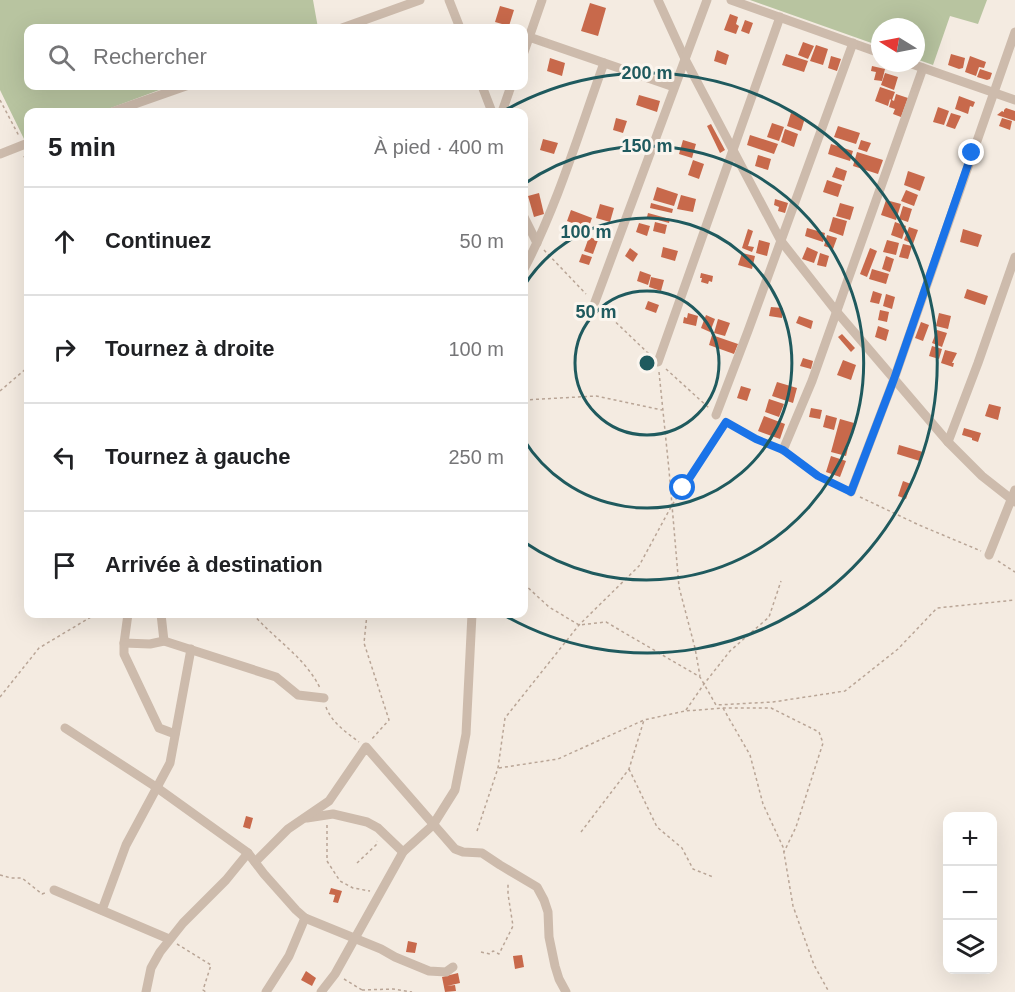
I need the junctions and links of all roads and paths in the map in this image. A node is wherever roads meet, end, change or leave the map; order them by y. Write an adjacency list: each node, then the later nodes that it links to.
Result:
1 (420, 0): 8 (street)
2 (449, 0): 9 (street)
3 (542, 0): 11 (street)
4 (658, 0): 15 (street)
5 (707, 0): 15 (street)
6 (731, 0): 7 (street)
7 (780, 17): 13 (street); 30 (street)
8 (353, 24)
9 (458, 24)
10 (1015, 32): 23 (street)
11 (529, 37): 12 (street); 16 (street)
12 (528, 40)
13 (853, 43): 14 (street); 33 (street)
14 (871, 49)
15 (685, 59): 19 (street); 30 (street)
16 (604, 63): 19 (street); 34 (street)
17 (925, 69): 23 (street)
18 (922, 72): 38 (street)
19 (674, 87): 37 (street)
20 (175, 90): 26 (street)
21 (484, 90): 27 (street)
22 (510, 90): 28 (street)
23 (994, 92): 25 (street); 41 (street)
24 (0, 100): 29 (path)
25 (1015, 100)
26 (123, 108)
27 (490, 108)
28 (503, 108)
29 (24, 145): 31 (street)
30 (733, 150): 33 (street); 39 (street)
31 (0, 154)
32 (528, 225): 34 (street)
33 (781, 242): 38 (street); 45 (street)
34 (537, 243): 36 (street); 37 (path)
35 (1015, 257): 47 (street)
36 (528, 261)
37 (595, 302): 39 (path)
38 (836, 310): 41 (street); 48 (street)
39 (658, 362): 44 (path); 45 (path)
40 (24, 370): 42 (path)
41 (894, 379): 47 (street); 50 (street)
42 (0, 391)
43 (528, 400): 44 (path)
44 (663, 410): 52 (path)
45 (716, 415): 46 (path)
46 (726, 422): 48 (path); 52 (path)
47 (948, 442): 51 (street)
48 (783, 450): 50 (path)
49 (1015, 490): 51 (street)
50 (851, 492): 53 (path)
51 (1013, 501): 53 (street)
52 (672, 505): 64 (path); 68 (path)
53 (989, 555): 54 (path)
54 (1015, 572)
55 (781, 581): 69 (path)
56 (528, 588): 64 (path)
57 (1015, 600): 69 (path)
58 (89, 618): 70 (path)
59 (127, 618): 66 (street)
60 (161, 618): 65 (street)
61 (257, 618): 71 (path)
62 (367, 618): 77 (path)
63 (472, 618): 83 (street)
64 (579, 625): 68 (path); 78 (path)
65 (164, 641): 66 (street); 67 (street)
66 (124, 643): 76 (street)
67 (190, 649): 71 (street); 76 (street)
68 (700, 676): 69 (path)
69 (704, 684): 73 (path)
70 (0, 697)
71 (324, 698): 77 (path)
72 (723, 708): 73 (path); 88 (path); 88 (path)
73 (685, 711): 74 (path)
74 (644, 720): 78 (path); 79 (path)
75 (65, 728): 80 (street)
76 (175, 735): 80 (street)
77 (366, 747): 82 (street); 83 (street)
78 (498, 768): 85 (path)
79 (629, 770): 86 (path); 93 (path)
80 (156, 787): 89 (street); 97 (street)
81 (327, 814): 82 (street); 84 (street); 96 (path)
82 (301, 819): 90 (street)
83 (433, 825): 87 (street); 110 (street)
84 (378, 828): 87 (street); 91 (path)
85 (477, 831)
86 (581, 832)
87 (403, 852): 96 (street)
88 (784, 852): 111 (path)
89 (248, 854): 90 (street); 100 (street)
90 (255, 862): 98 (street)
91 (357, 863)
92 (0, 875): 95 (path)
93 (713, 876)
94 (508, 879): 101 (path)
95 (54, 890): 97 (street)
96 (378, 896): 99 (street)
97 (102, 910): 100 (street)
98 (305, 918): 99 (street); 107 (street)
99 (355, 938): 102 (street); 103 (street)
100 (169, 939): 105 (street); 106 (path)
101 (481, 952)
102 (453, 967)
103 (335, 974): 104 (path); 108 (street)
104 (362, 991): 109 (path)
105 (146, 992)
106 (206, 992)
107 (266, 992)
108 (321, 992)
109 (412, 992)
110 (566, 992)
111 (829, 992)

